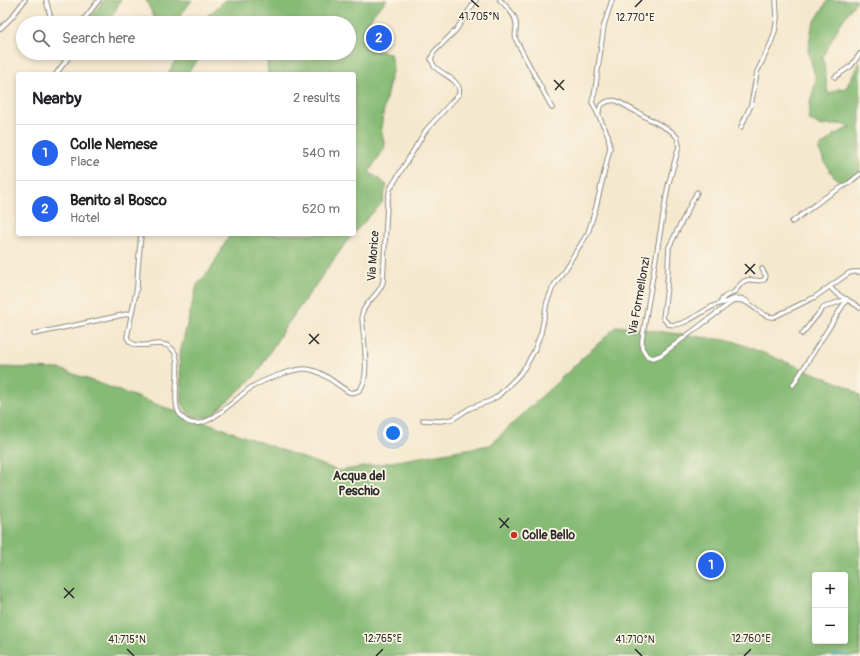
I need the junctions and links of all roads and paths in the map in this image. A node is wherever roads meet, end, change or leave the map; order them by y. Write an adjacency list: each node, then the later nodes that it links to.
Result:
1 (25, 0): 10 (street)
2 (46, 0): 8 (street)
3 (99, 0): 9 (street)
4 (476, 0): 29 (street, Via Morice)
5 (500, 0): 15 (street)
6 (612, 0): 16 (street)
7 (776, 0): 17 (street)
8 (50, 16)
9 (86, 16)
10 (0, 29)
11 (860, 54): 14 (street)
12 (66, 61): 13 (street)
13 (58, 72)
14 (835, 77)
15 (552, 108)
16 (599, 116): 27 (street, Via Formellonzi); 33 (street)
17 (741, 127)
18 (860, 174): 20 (street)
19 (697, 192): 26 (street)
20 (792, 222)
21 (142, 236): 29 (street)
22 (762, 269): 26 (street)
23 (860, 272): 24 (street, Via Formellonzi)
24 (830, 287): 25 (street); 27 (street, Via Formellonzi)
25 (847, 299): 28 (street); 31 (street); 32 (street)
26 (722, 303): 27 (street)
27 (750, 304)
28 (860, 308)
29 (132, 313): 30 (street)
30 (34, 334)
31 (802, 334)
32 (793, 385)
33 (423, 420)

